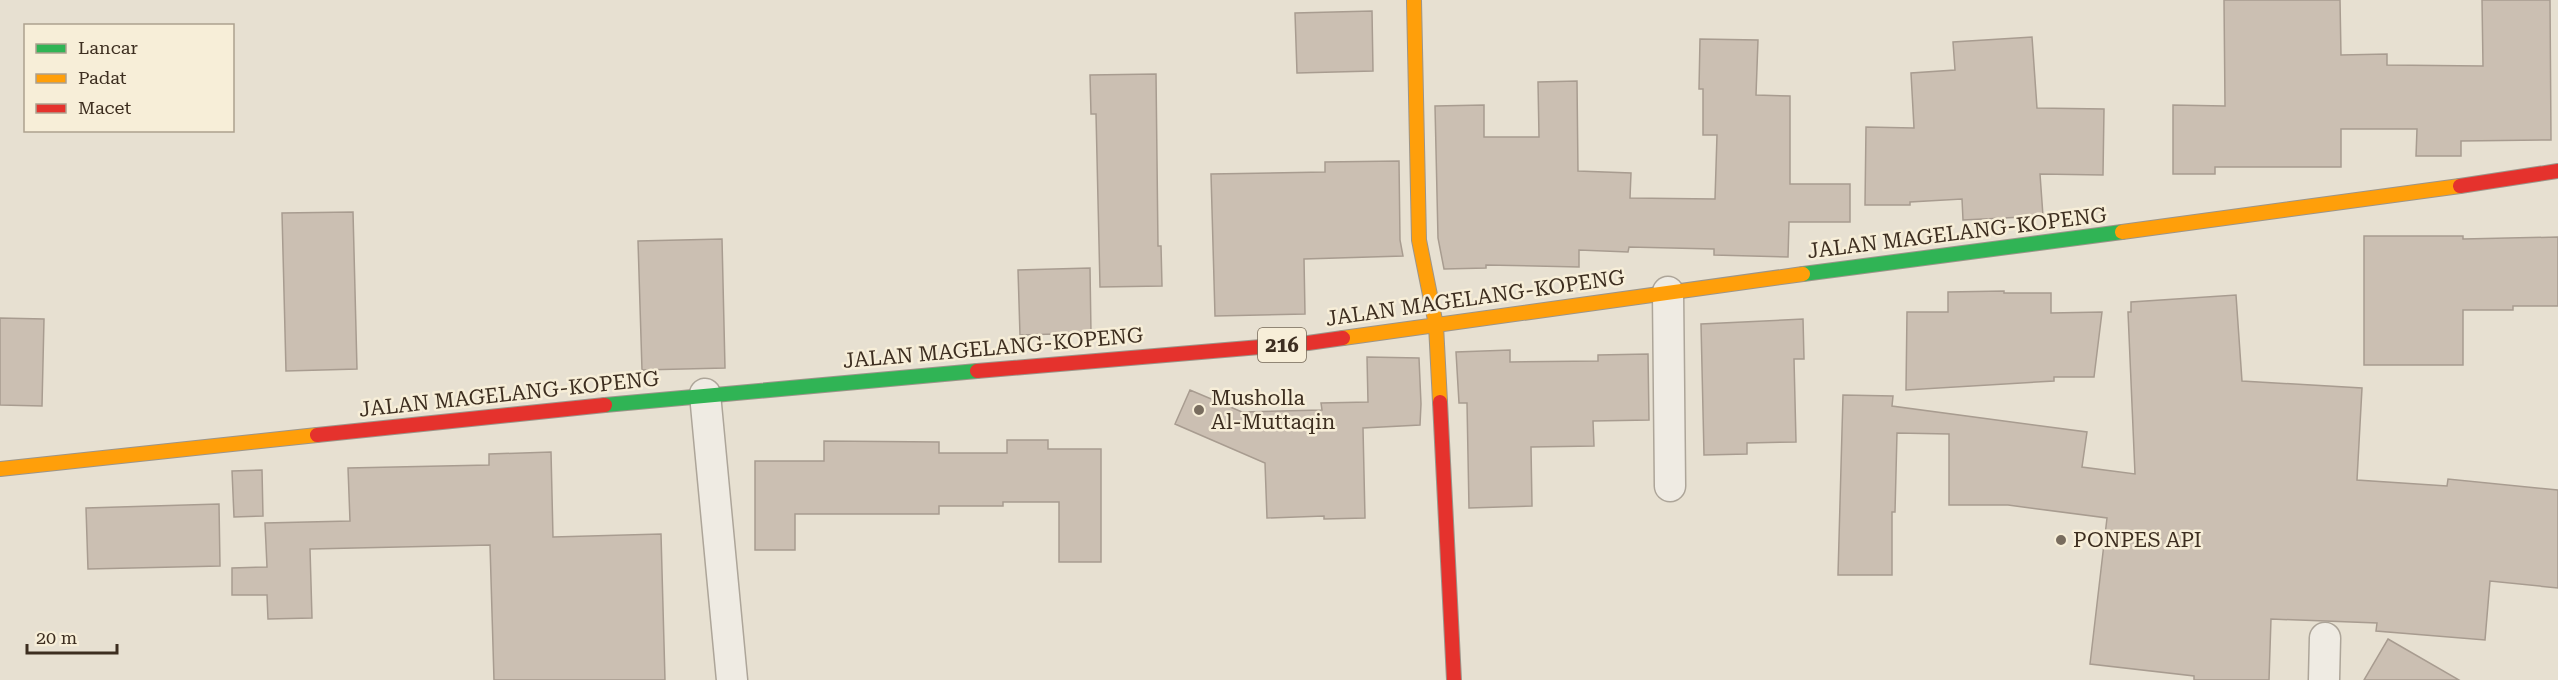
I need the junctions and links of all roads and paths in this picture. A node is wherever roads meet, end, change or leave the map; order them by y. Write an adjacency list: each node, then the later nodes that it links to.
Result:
1 (1414, 0): 4 (main road)
2 (2558, 171): 3 (main road, JALAN MAGELANG-KOPENG / 216)
3 (1668, 292): 4 (main road, JALAN MAGELANG-KOPENG / 216); 7 (street)
4 (1436, 325): 5 (main road, JALAN MAGELANG-KOPENG / 216); 10 (main road)
5 (705, 394): 6 (main road, JALAN MAGELANG-KOPENG / 216); 9 (street)
6 (0, 469)
7 (1670, 486)
8 (2325, 638): 11 (street)
9 (732, 680)
10 (1454, 680)
11 (2324, 680)

